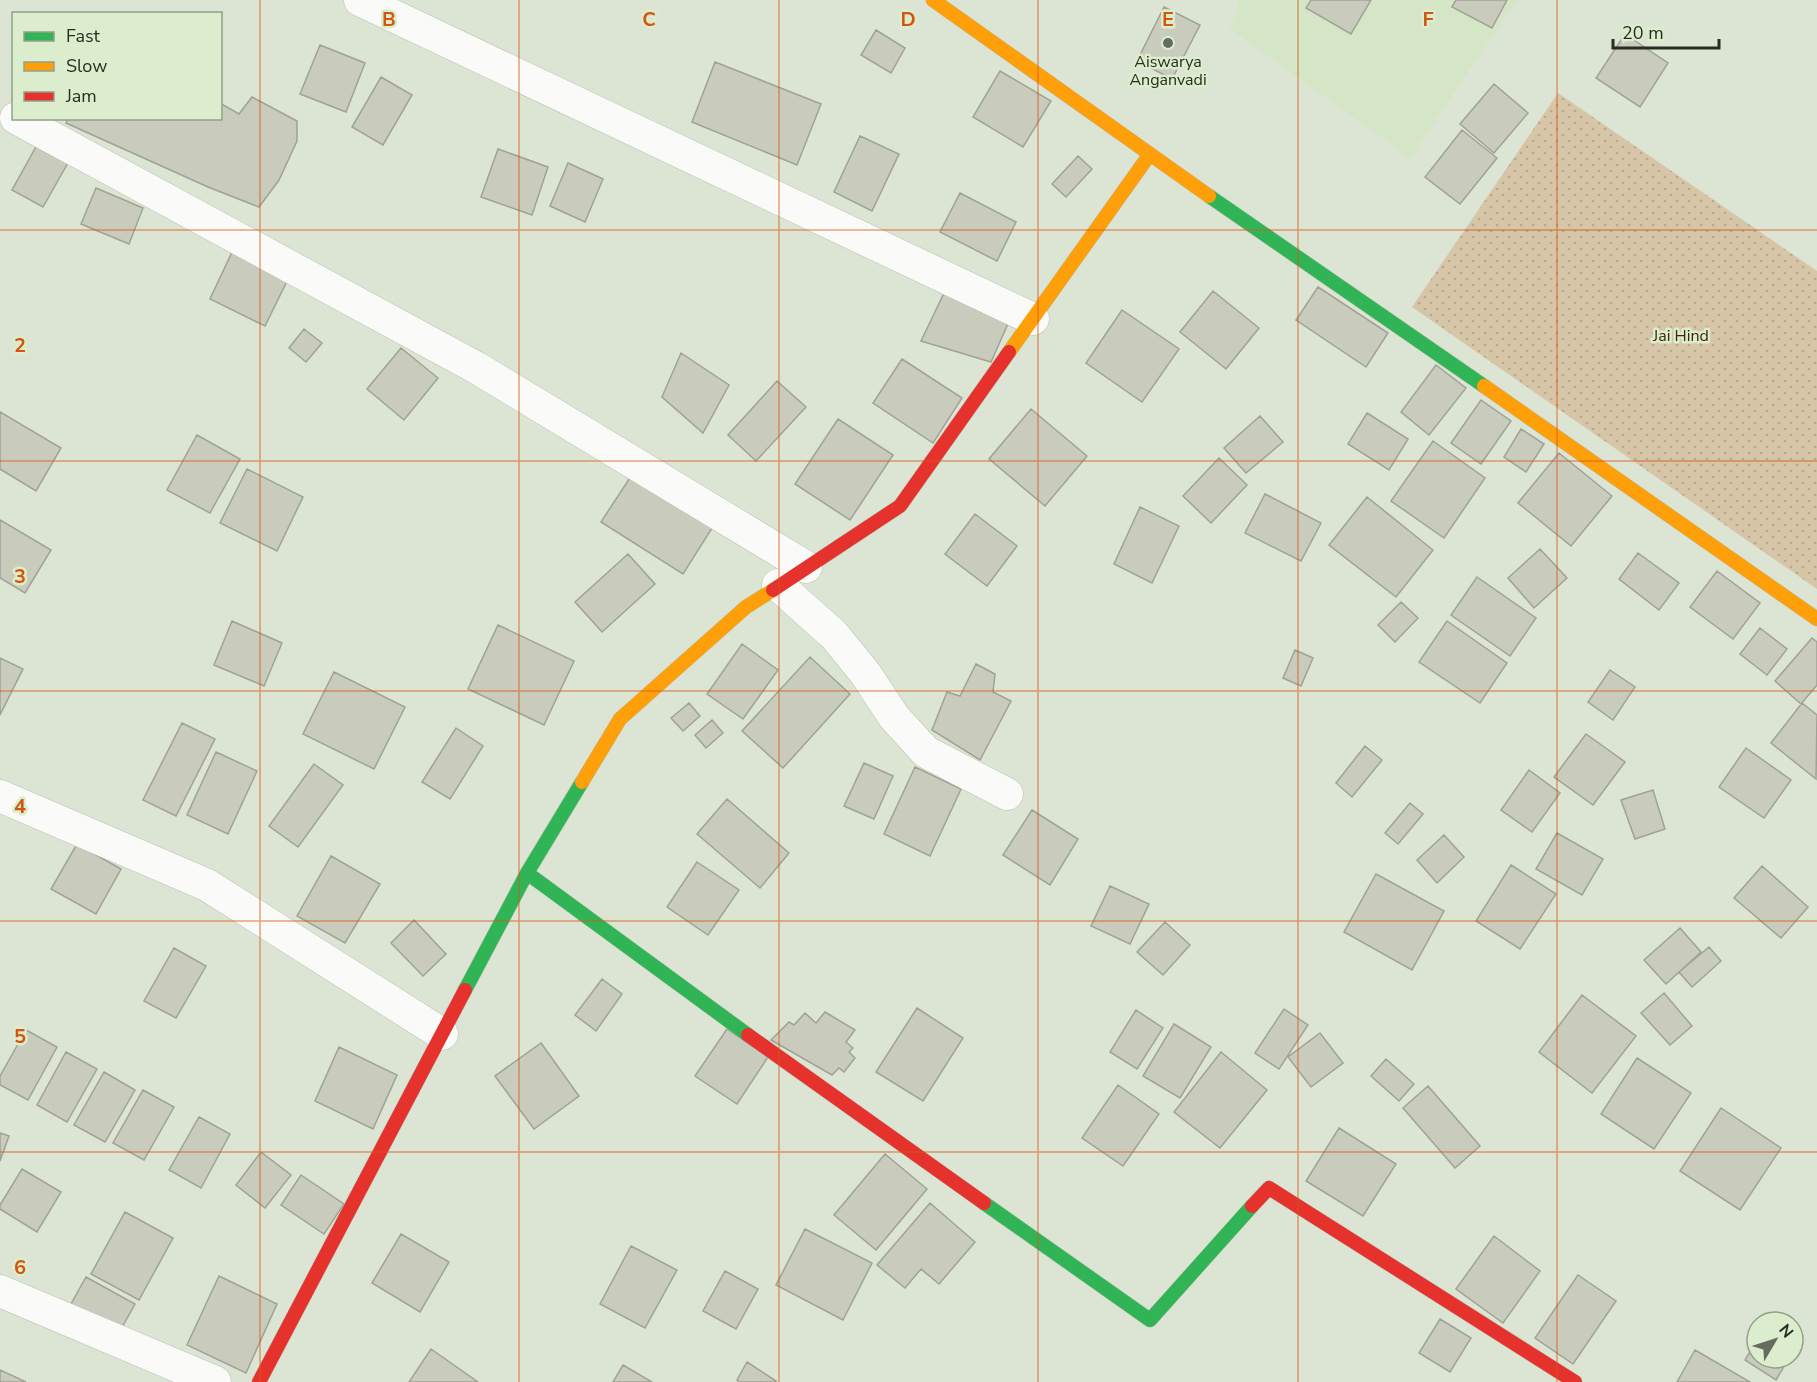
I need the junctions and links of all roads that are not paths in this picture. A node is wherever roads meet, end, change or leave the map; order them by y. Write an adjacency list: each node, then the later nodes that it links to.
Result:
1 (360, 0): 5 (street)
2 (933, 0): 4 (street)
3 (19, 120): 6 (street)
4 (1150, 154): 5 (street); 8 (street)
5 (1033, 319): 6 (street)
6 (806, 567): 7 (street)
7 (778, 585): 9 (street); 11 (street)
8 (1817, 619)
9 (1007, 794)
10 (0, 796): 12 (street)
11 (527, 873): 12 (street); 16 (street)
12 (442, 1034): 15 (street)
13 (0, 1291): 14 (street)
14 (215, 1382)
15 (259, 1382)
16 (1575, 1382)

